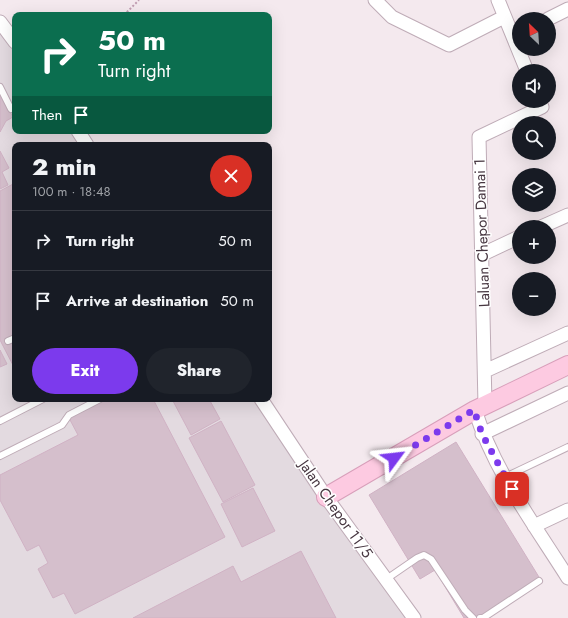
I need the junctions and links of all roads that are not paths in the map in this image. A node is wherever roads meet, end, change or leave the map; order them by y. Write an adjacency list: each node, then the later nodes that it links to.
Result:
1 (374, 0): 5 (street)
2 (498, 0): 5 (street)
3 (568, 9): 4 (street)
4 (556, 15)
5 (504, 17): 7 (street)
6 (0, 22): 8 (street)
7 (512, 30)
8 (12, 38)
9 (0, 87): 11 (lane)
10 (540, 108): 15 (street, Laluan Chepor Damai 1)
11 (11, 109)
12 (568, 214): 13 (street)
13 (556, 220)
14 (512, 240): 15 (street)
15 (483, 254): 20 (street, Laluan Chepor Damai 1)
16 (568, 333): 20 (street)
17 (12, 340): 18 (lane)
18 (8, 342)
19 (568, 365): 25 (street)
20 (485, 371): 25 (street, Laluan Chepor Damai 1)
21 (568, 393): 27 (street)
22 (37, 402): 26 (lane)
23 (94, 402): 29 (lane)
24 (262, 402): 31 (street, Jalan Chepor 11/5)
25 (480, 408): 27 (street, Laluan Chepor Damai 1); 31 (street)
26 (0, 422)
27 (482, 434): 30 (street, Laluan Chepor Damai 1)
28 (568, 447): 30 (lane)
29 (0, 456)
30 (505, 477): 33 (street, Laluan Chepor Damai 1)
31 (326, 497): 35 (street, Jalan Chepor 11/5)
32 (568, 510): 33 (street)
33 (534, 526): 34 (street, Laluan Chepor Damai 1)
34 (566, 571)
35 (385, 580): 37 (street, Jalan Chepor 11/5); 38 (lane)
36 (539, 581): 39 (lane)
37 (414, 618)
38 (473, 618)
39 (480, 618)

